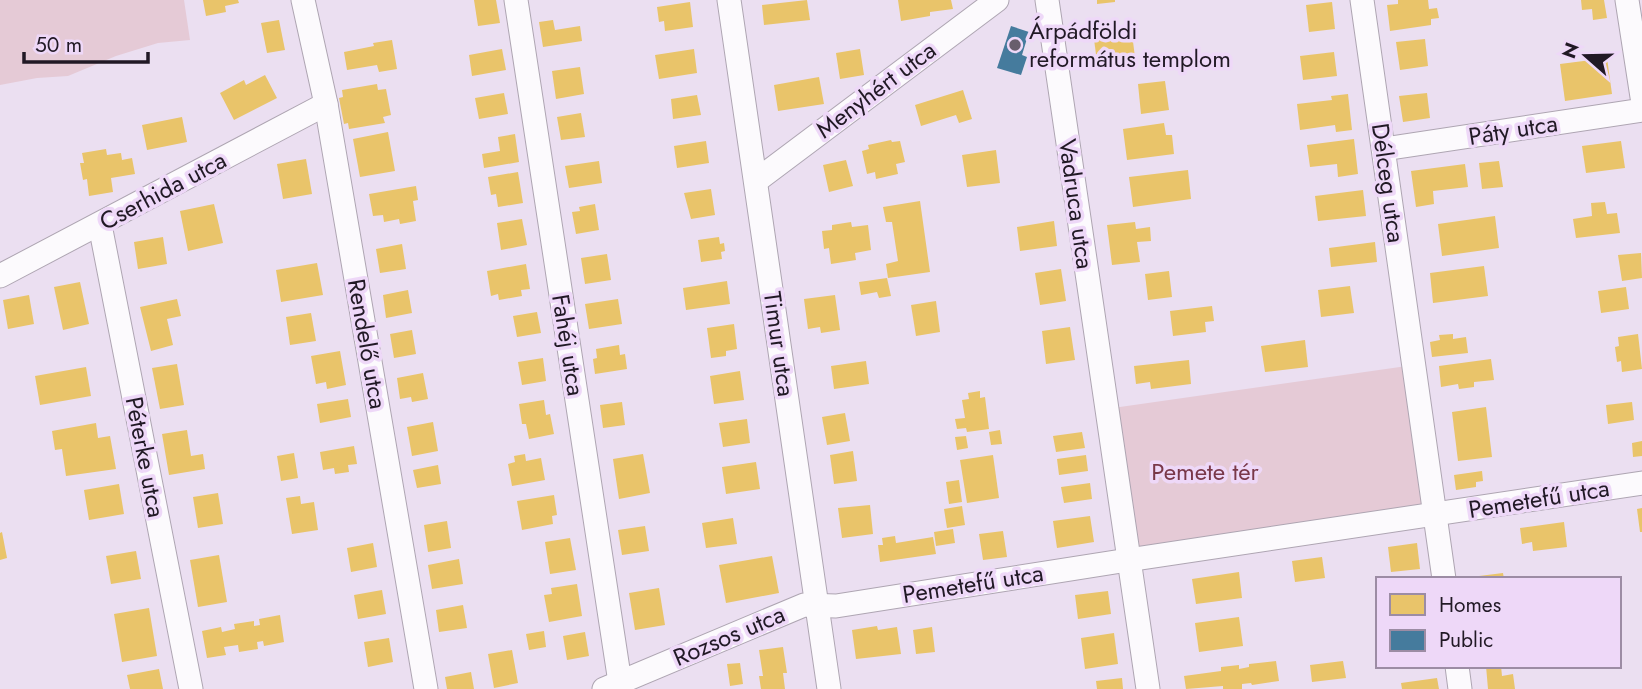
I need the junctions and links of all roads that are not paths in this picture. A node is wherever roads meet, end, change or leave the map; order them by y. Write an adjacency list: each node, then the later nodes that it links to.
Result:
1 (303, 0): 9 (street, Rendelő utca)
2 (516, 0): 21 (street, Fahéj utca)
3 (729, 0): 12 (street, Timur utca)
4 (997, 0): 12 (street, Menyhért utca)
5 (1047, 0): 17 (street, Vadruca utca)
6 (1362, 0): 11 (street, Délceg utca)
7 (1627, 0): 8 (street)
8 (1642, 97)
9 (326, 104): 13 (street, Cserhida utca); 23 (street, Rendelő utca)
10 (1642, 110): 11 (street, Páty utca)
11 (1384, 149): 16 (street, Délceg utca)
12 (756, 181): 19 (street, Timur utca)
13 (100, 225): 14 (street, Cserhida utca); 22 (street, Péterke utca)
14 (0, 276)
15 (1642, 483): 16 (street, Pemetefű utca)
16 (1435, 514): 17 (street); 18 (street)
17 (1128, 559): 19 (street, Pemetefű utca); 25 (street)
18 (1444, 577)
19 (817, 606): 21 (street, Rozsos utca); 24 (street, Timur utca)
20 (1457, 668): 26 (street)
21 (615, 687)
22 (191, 689)
23 (426, 689)
24 (829, 689)
25 (1148, 689)
26 (1460, 689)

